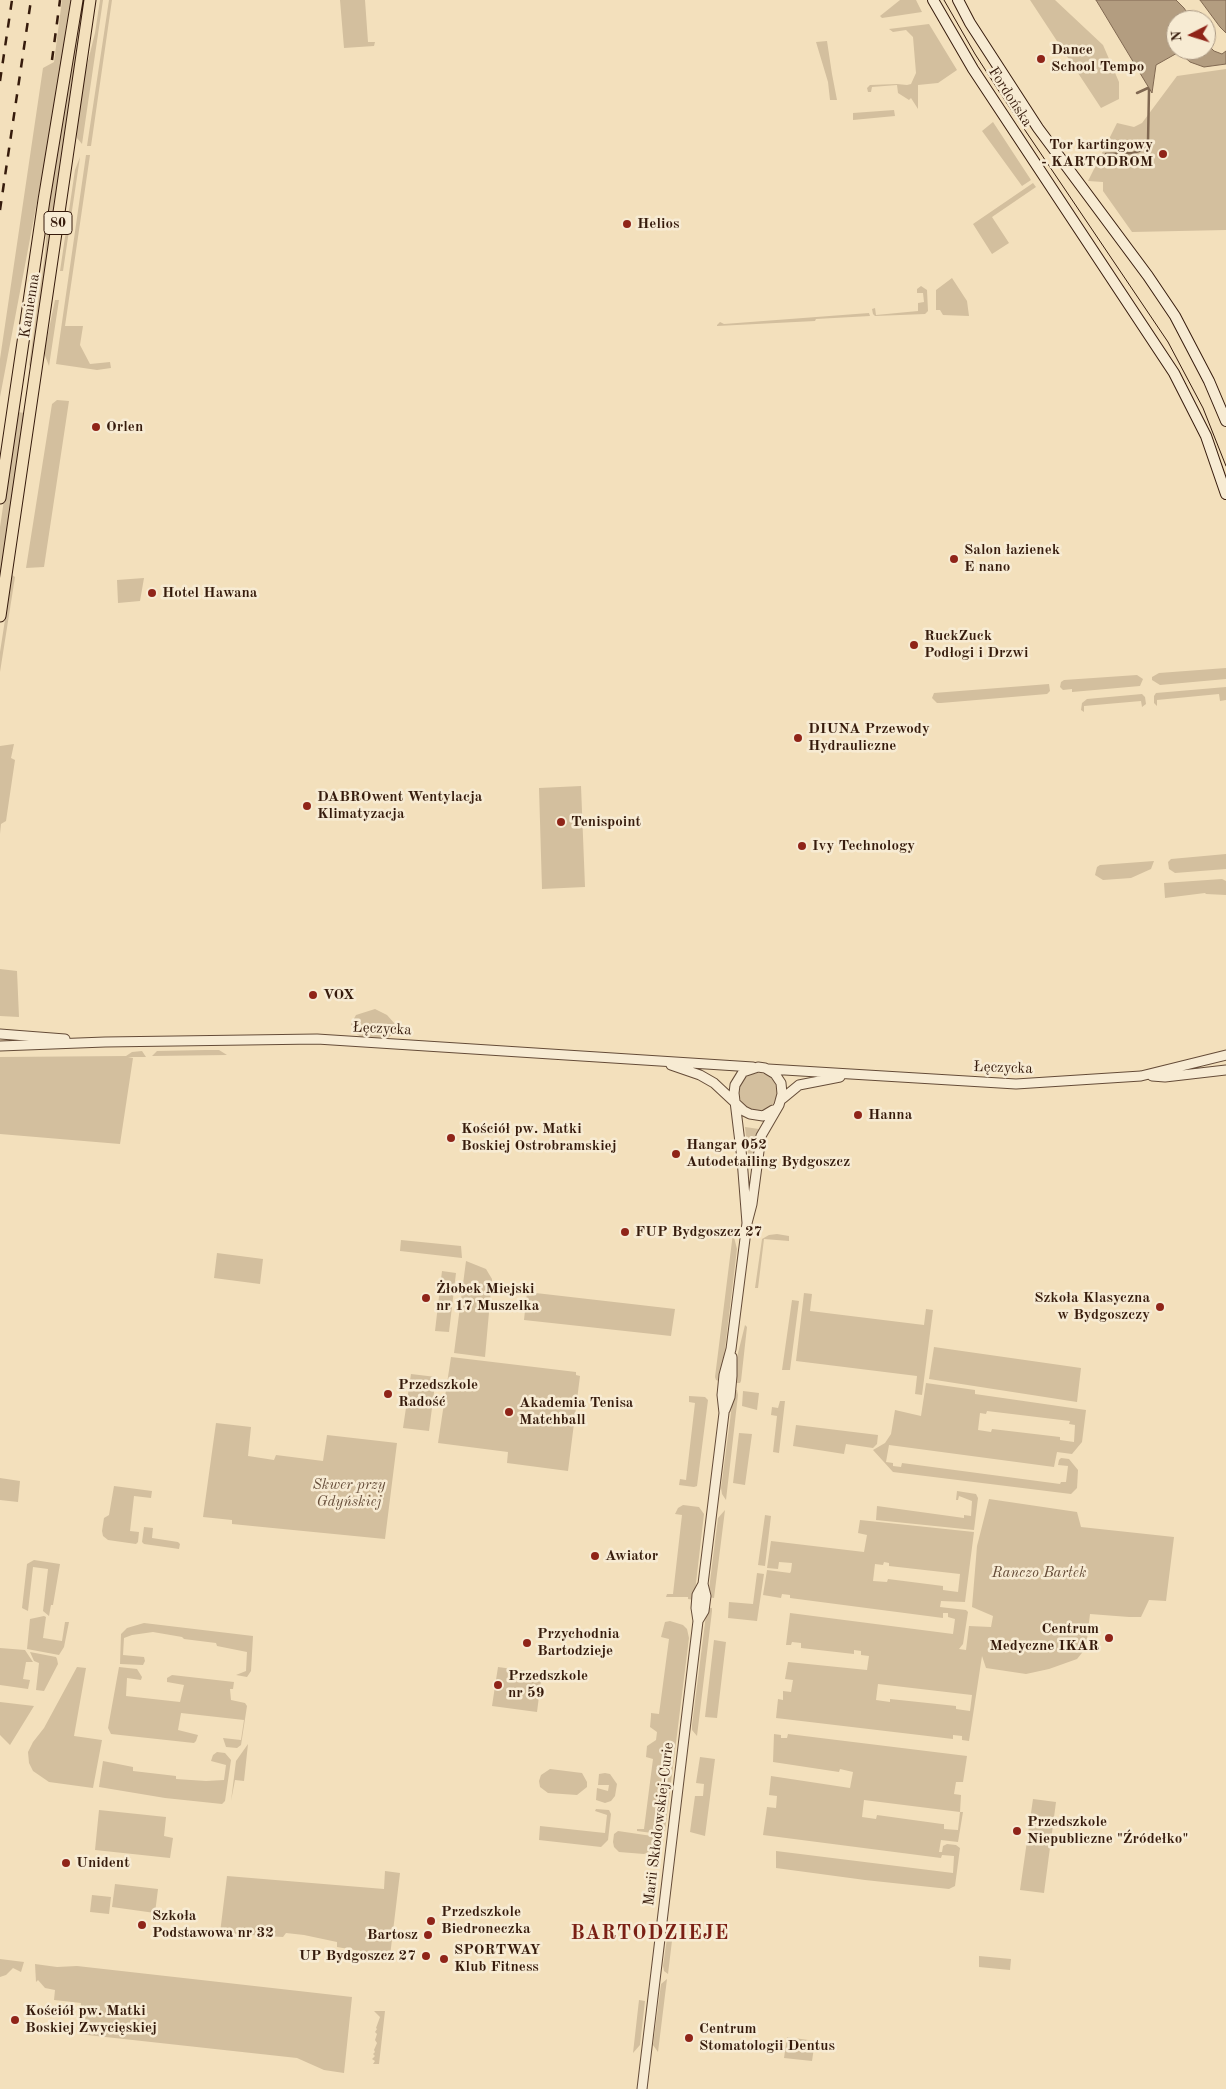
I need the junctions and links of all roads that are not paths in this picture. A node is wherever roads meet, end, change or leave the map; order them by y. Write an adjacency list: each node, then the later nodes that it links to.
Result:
1 (77, 0): 7 (main road, Kamienna / 80)
2 (90, 0): 8 (main road, Kamienna / 80)
3 (933, 0): 6 (main road, Fordońska)
4 (958, 0): 5 (main road, Fordońska)
5 (1226, 421)
6 (1226, 494)
7 (0, 498)
8 (0, 616)
9 (0, 1034): 10 (street, Łęczycka)
10 (105, 1042): 11 (street, Łęczycka); 13 (street, Łęczycka)
11 (0, 1046)
12 (1226, 1055): 17 (street, Łęczycka)
13 (657, 1062): 14 (street, Łęczycka); 19 (street, Łęczycka)
14 (762, 1068): 16 (street, Łęczycka); 18 (street); 19 (street)
15 (1226, 1070): 17 (street, Łęczycka)
16 (864, 1075): 17 (street, Łęczycka); 18 (street, Łęczycka)
17 (1141, 1076)
18 (781, 1099): 20 (street)
19 (735, 1103): 20 (street, Łęczycka); 21 (street, Marii Skłodowskiej-Curie)
20 (774, 1110): 21 (street, Marii Skłodowskiej-Curie)
21 (747, 1223): 22 (street, Marii Skłodowskiej-Curie)
22 (642, 2089)

